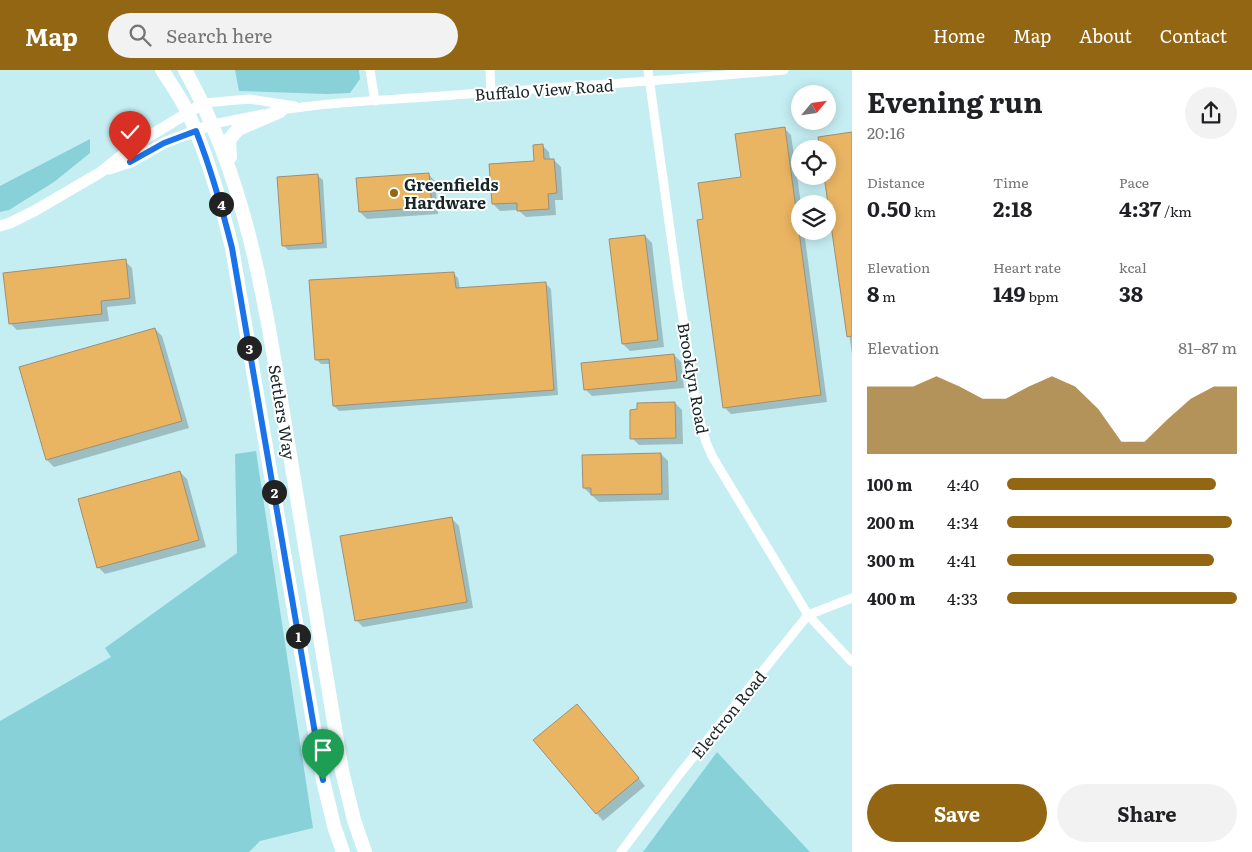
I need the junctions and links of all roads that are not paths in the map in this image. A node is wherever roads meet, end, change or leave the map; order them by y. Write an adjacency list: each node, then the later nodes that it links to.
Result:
1 (162, 70): 13 (main road, Settlers Way)
2 (185, 70): 10 (main road, Settlers Way)
3 (370, 70): 9 (street)
4 (490, 70): 8 (street)
5 (648, 70): 7 (street, Brooklyn Road)
6 (784, 70): 7 (street, Buffalo View Road)
7 (649, 82): 8 (street, Buffalo View Road); 20 (street, Brooklyn Road)
8 (491, 92): 9 (street, Buffalo View Road)
9 (375, 101): 11 (street, Buffalo View Road)
10 (204, 103): 11 (street, Buffalo View Road); 13 (street); 14 (main road, Settlers Way)
11 (303, 107): 12 (street, Buffalo View Road)
12 (280, 111): 14 (street, Buffalo View Road); 17 (main road)
13 (187, 112): 15 (main road, Settlers Way); 16 (street)
14 (213, 124): 15 (street); 17 (main road, Settlers Way)
15 (196, 131): 16 (street); 22 (main road, Settlers Way)
16 (100, 172): 18 (street)
17 (242, 208): 23 (main road, Settlers Way)
18 (0, 226)
19 (852, 598): 20 (street, Electron Road)
20 (808, 615): 21 (street, Brooklyn Road); 24 (street, Electron Road)
21 (852, 662)
22 (343, 852)
23 (364, 852)
24 (622, 852)

